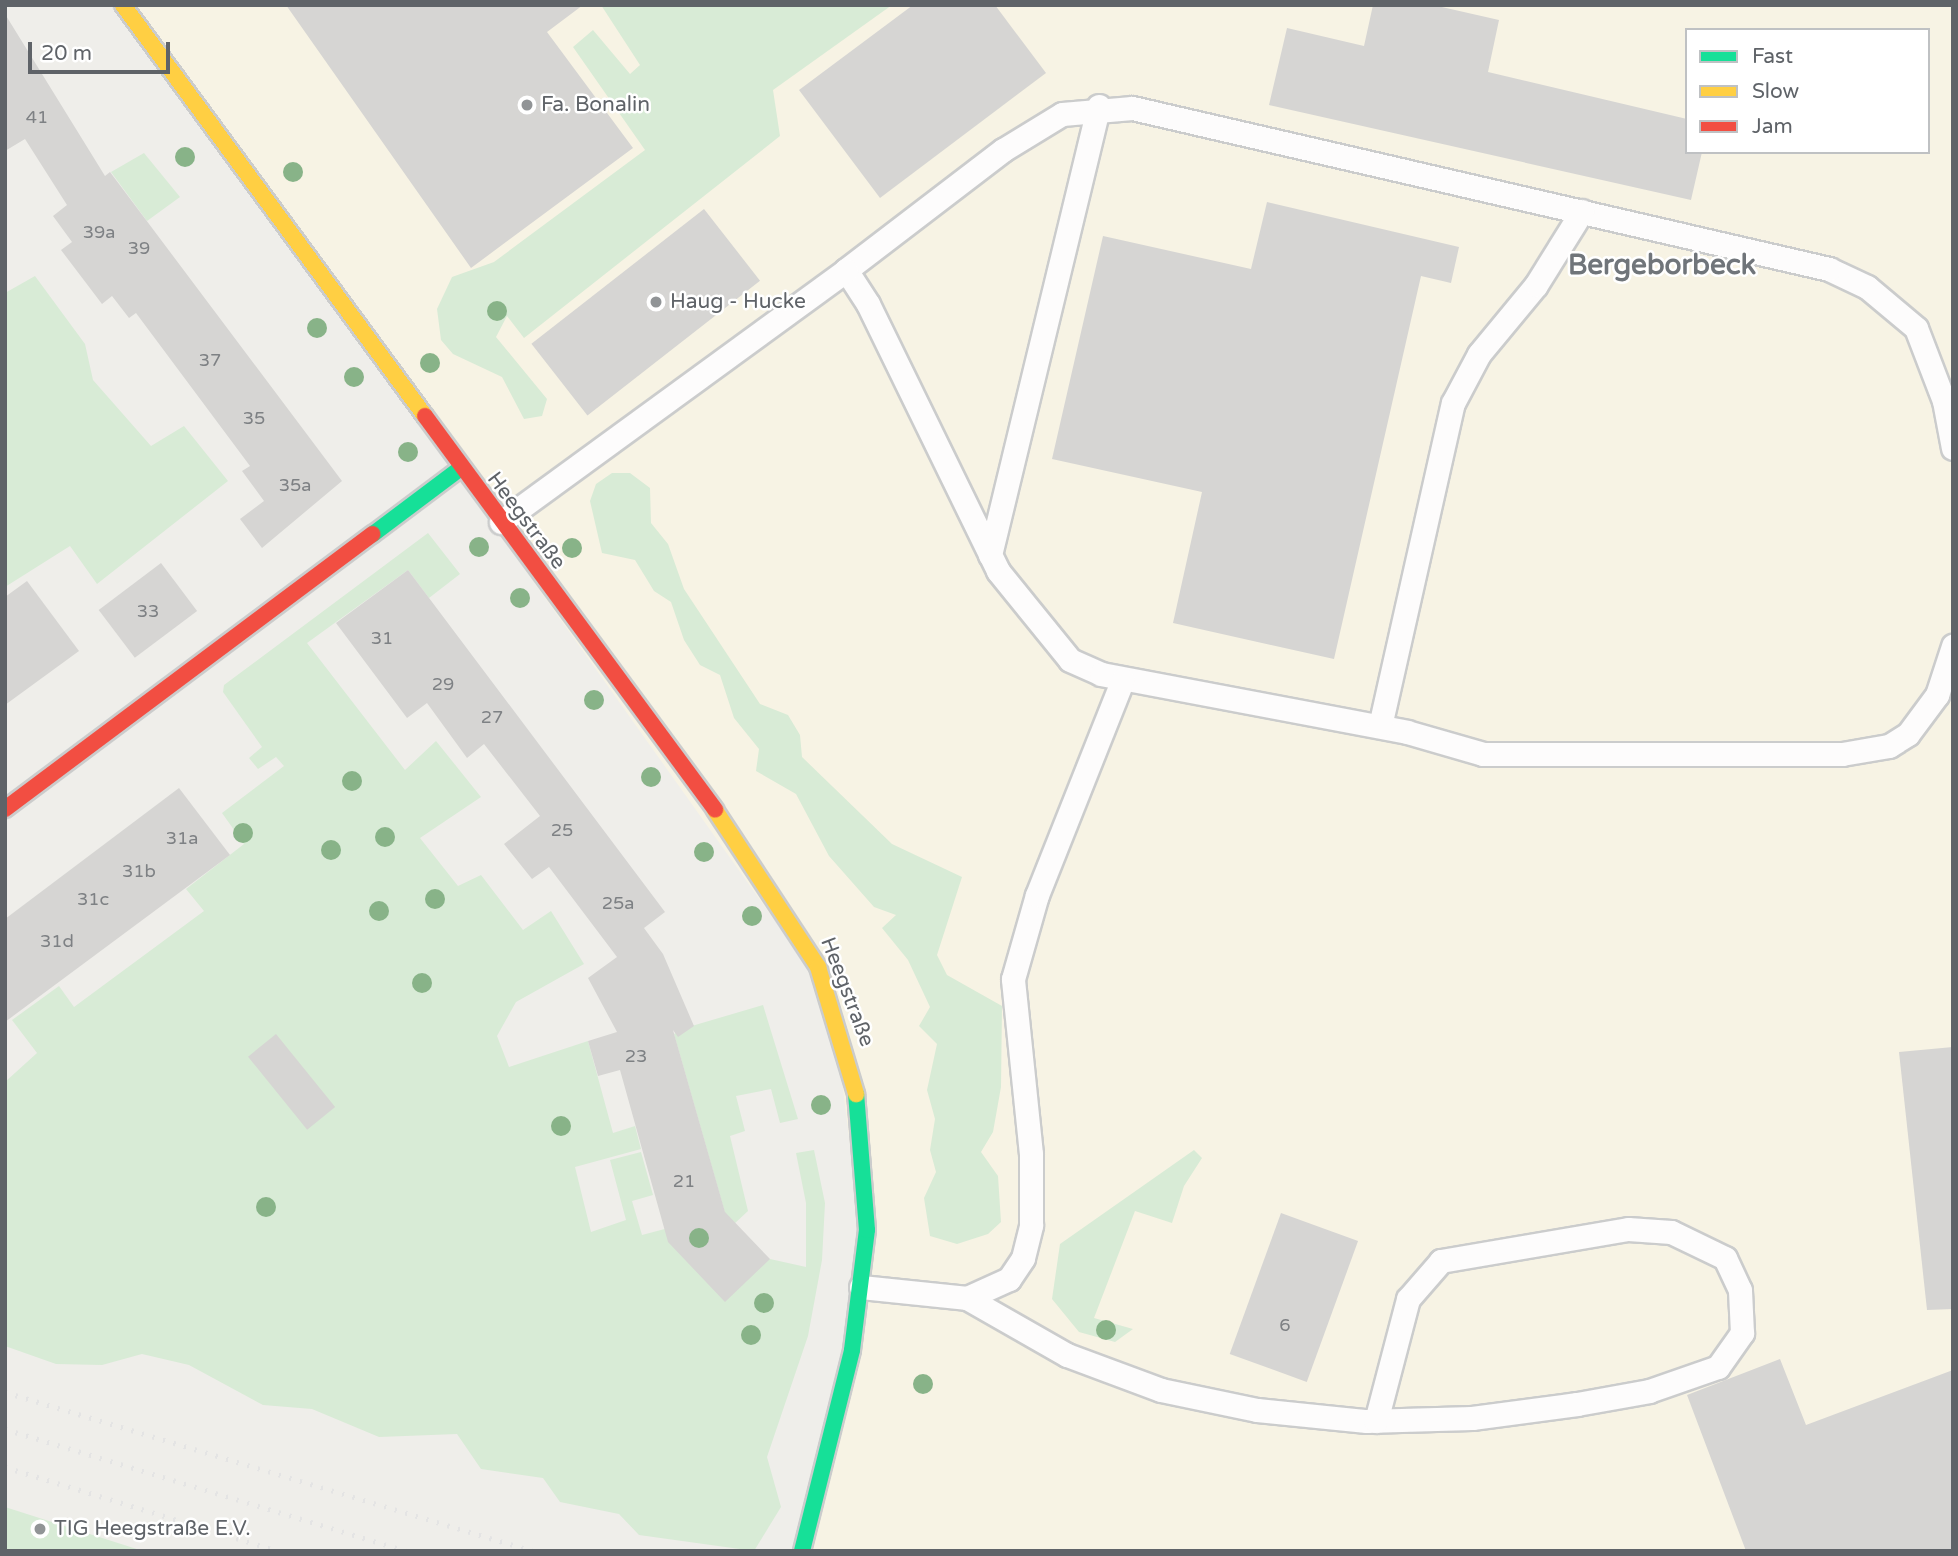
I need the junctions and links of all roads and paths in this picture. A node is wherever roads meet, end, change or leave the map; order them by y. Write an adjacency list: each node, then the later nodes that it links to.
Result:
1 (123, 5): 6 (street, Heegstraße)
2 (1099, 106): 3 (lane); 4 (lane); 8 (lane)
3 (1582, 211): 5 (lane); 11 (lane)
4 (846, 270): 7 (lane); 8 (lane)
5 (1953, 448)
6 (461, 468): 7 (street, Heegstraße); 12 (street, Heegstraße)
7 (501, 522): 13 (street, Heegstraße)
8 (990, 555): 10 (lane)
9 (1953, 646): 11 (lane)
10 (1123, 679): 11 (lane); 14 (lane)
11 (1380, 726)
12 (5, 809)
13 (861, 1287): 14 (lane); 16 (street, Heegstraße)
14 (967, 1298): 15 (lane)
15 (1376, 1421): 15 (lane)
16 (802, 1551)

